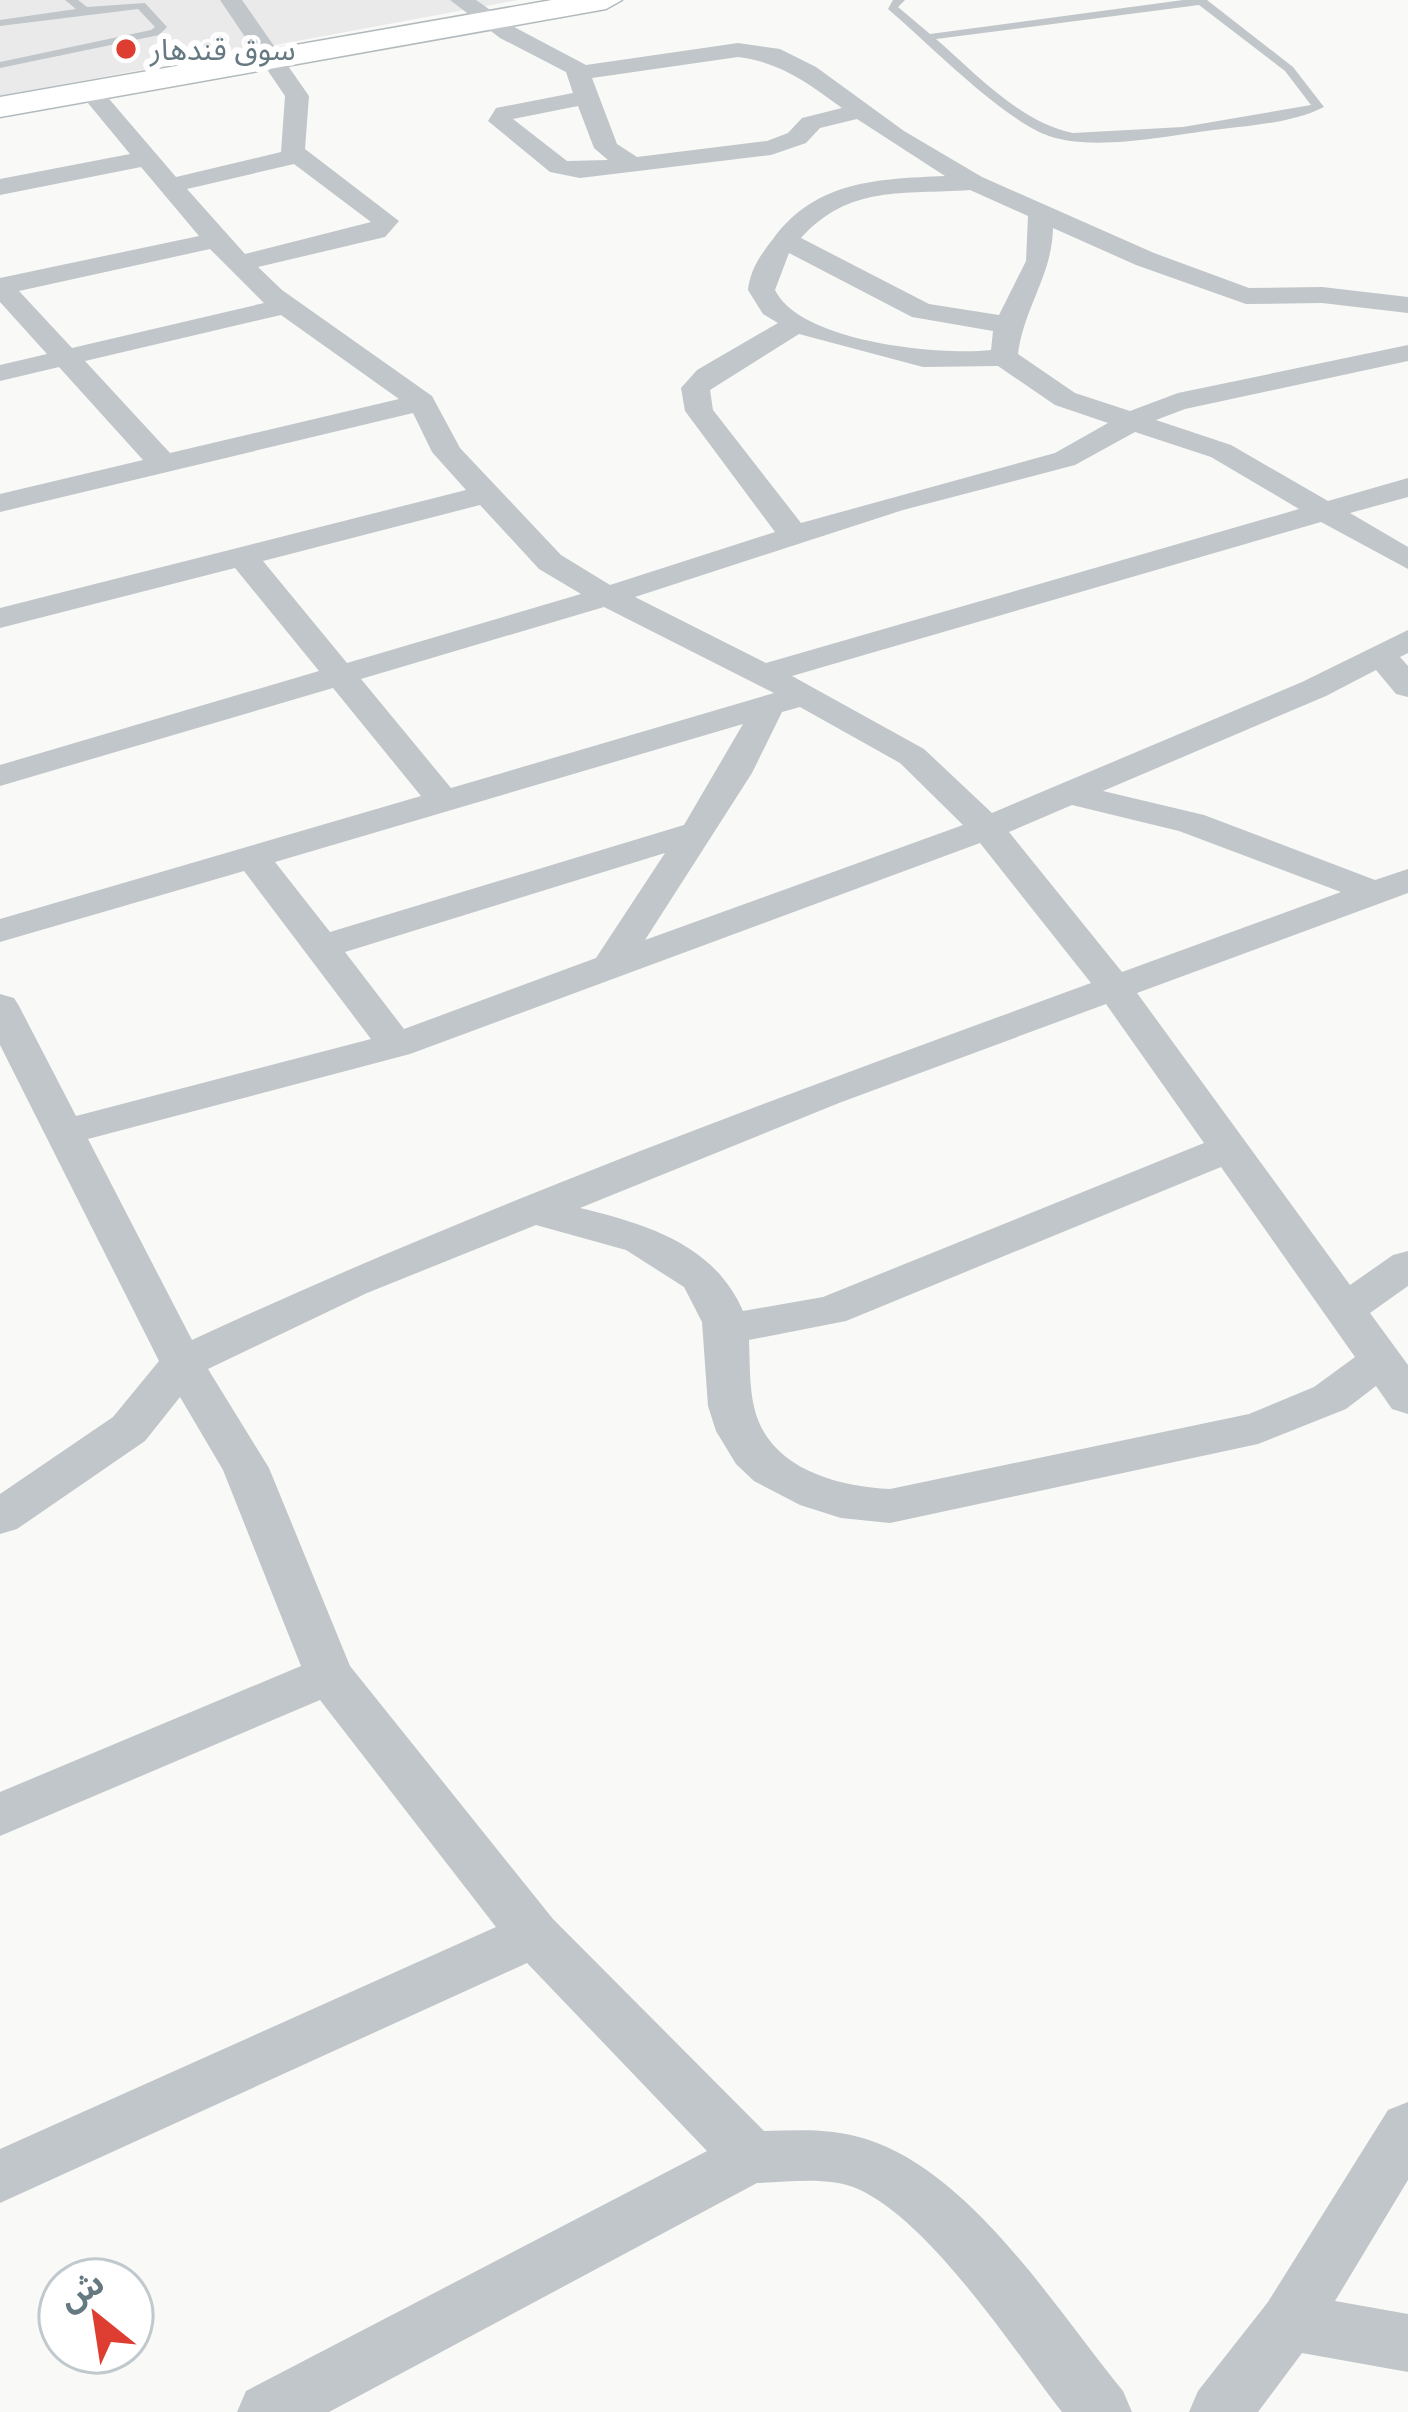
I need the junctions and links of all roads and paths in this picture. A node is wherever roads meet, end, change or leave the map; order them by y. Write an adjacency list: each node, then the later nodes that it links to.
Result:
1 (71, 0): 7 (lane)
2 (231, 0): 11 (street)
3 (568, 0): 8 (main road)
4 (606, 0): 8 (main road)
5 (899, 0): 10 (lane)
6 (1200, 0): 10 (lane); 10 (lane)
7 (85, 10): 9 (lane); 12 (lane)
8 (480, 12): 11 (main road); 13 (street)
9 (0, 23)
10 (929, 37)
11 (272, 58): 14 (main road); 18 (street)
12 (0, 65)
13 (585, 85): 16 (street); 20 (street); 20 (street)
14 (90, 91): 15 (main road); 19 (street)
15 (0, 107)
16 (860, 111): 17 (street); 21 (street)
17 (771, 148): 20 (street); 24 (street)
18 (296, 156): 22 (street); 28 (street)
19 (145, 159): 22 (street); 23 (street)
20 (636, 167)
21 (974, 182): 24 (street); 25 (street)
22 (169, 186): 26 (street)
23 (0, 187)
24 (848, 194): 27 (street)
25 (1041, 215): 30 (street); 34 (street)
26 (216, 240): 28 (street); 29 (street)
27 (785, 240): 32 (street); 33 (street)
28 (239, 263): 31 (street)
29 (0, 287): 38 (street)
30 (1408, 305)
31 (284, 306): 38 (street); 40 (street)
32 (922, 311): 34 (street); 35 (street)
33 (798, 323): 35 (street); 47 (street)
34 (1008, 325): 37 (street)
35 (839, 338): 37 (street)
36 (1408, 353): 41 (street)
37 (1004, 357): 41 (street)
38 (65, 358): 39 (street); 42 (street)
39 (0, 373)
40 (422, 402): 42 (street); 44 (street)
41 (1131, 422): 46 (street); 47 (street)
42 (164, 465): 45 (street)
43 (1408, 487): 46 (street)
44 (484, 495): 48 (street); 50 (street)
45 (0, 503)
46 (1325, 512): 49 (street); 55 (street)
47 (795, 537): 50 (street)
48 (243, 556): 51 (street); 53 (street)
49 (1408, 560)
50 (607, 596): 53 (street); 55 (street)
51 (0, 618)
52 (1394, 648): 54 (street); 57 (street)
53 (340, 677): 56 (street); 58 (street)
54 (1408, 687)
55 (766, 690): 58 (street); 59 (street); 60 (street)
56 (0, 776)
57 (1066, 793): 59 (street); 62 (street)
58 (443, 801): 61 (street)
59 (987, 828): 65 (street); 66 (street)
60 (694, 832): 64 (street); 65 (street)
61 (252, 856): 63 (street); 64 (street)
62 (1391, 886): 66 (street)
63 (0, 932)
64 (321, 947): 68 (street)
65 (610, 967): 68 (street)
66 (1113, 986): 70 (street); 71 (street)
67 (0, 1006): 69 (street)
68 (396, 1045): 69 (street)
69 (64, 1132): 76 (street)
70 (1231, 1148): 73 (street); 74 (street)
71 (530, 1210): 74 (street); 76 (street)
72 (1408, 1265): 73 (street)
73 (1343, 1311): 75 (street)
74 (729, 1329): 75 (street)
75 (1378, 1362): 77 (street)
76 (182, 1363): 78 (street); 79 (street)
77 (1408, 1398)
78 (0, 1517)
79 (329, 1675): 80 (street); 81 (street)
80 (0, 1815)
81 (534, 1935): 83 (street); 84 (street)
82 (1408, 2128): 85 (street)
83 (751, 2157): 87 (street); 88 (street)
84 (0, 2177)
85 (1289, 2322): 86 (street); 89 (street)
86 (1408, 2343)
87 (268, 2412)
88 (1101, 2412)
89 (1220, 2412)

